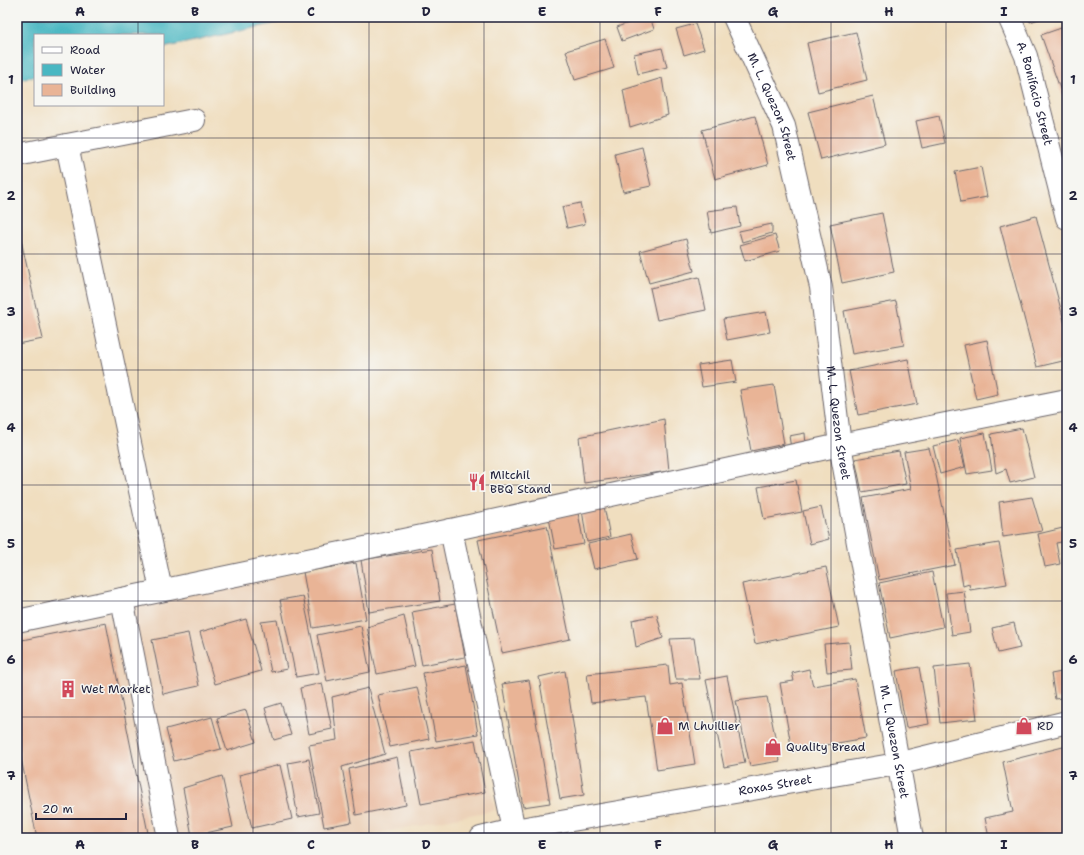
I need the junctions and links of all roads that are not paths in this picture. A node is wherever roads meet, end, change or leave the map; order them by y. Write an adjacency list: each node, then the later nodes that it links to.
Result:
1 (734, 17): 8 (street, M. L. Quezon Street)
2 (1009, 17): 6 (street, A. Bonifacio Street)
3 (194, 120): 4 (street)
4 (67, 145): 5 (street); 10 (street)
5 (17, 155)
6 (1067, 218)
7 (1067, 400): 8 (street)
8 (840, 445): 9 (street); 14 (street, M. L. Quezon Street)
9 (451, 530): 10 (street); 15 (street)
10 (161, 590): 11 (street)
11 (122, 598): 12 (street); 16 (street)
12 (17, 621)
13 (1067, 722): 14 (street, Roxas Street)
14 (897, 764): 15 (street, Roxas Street); 18 (street, M. L. Quezon Street)
15 (514, 830): 17 (street, Roxas Street)
16 (169, 838)
17 (481, 838)
18 (912, 838)

